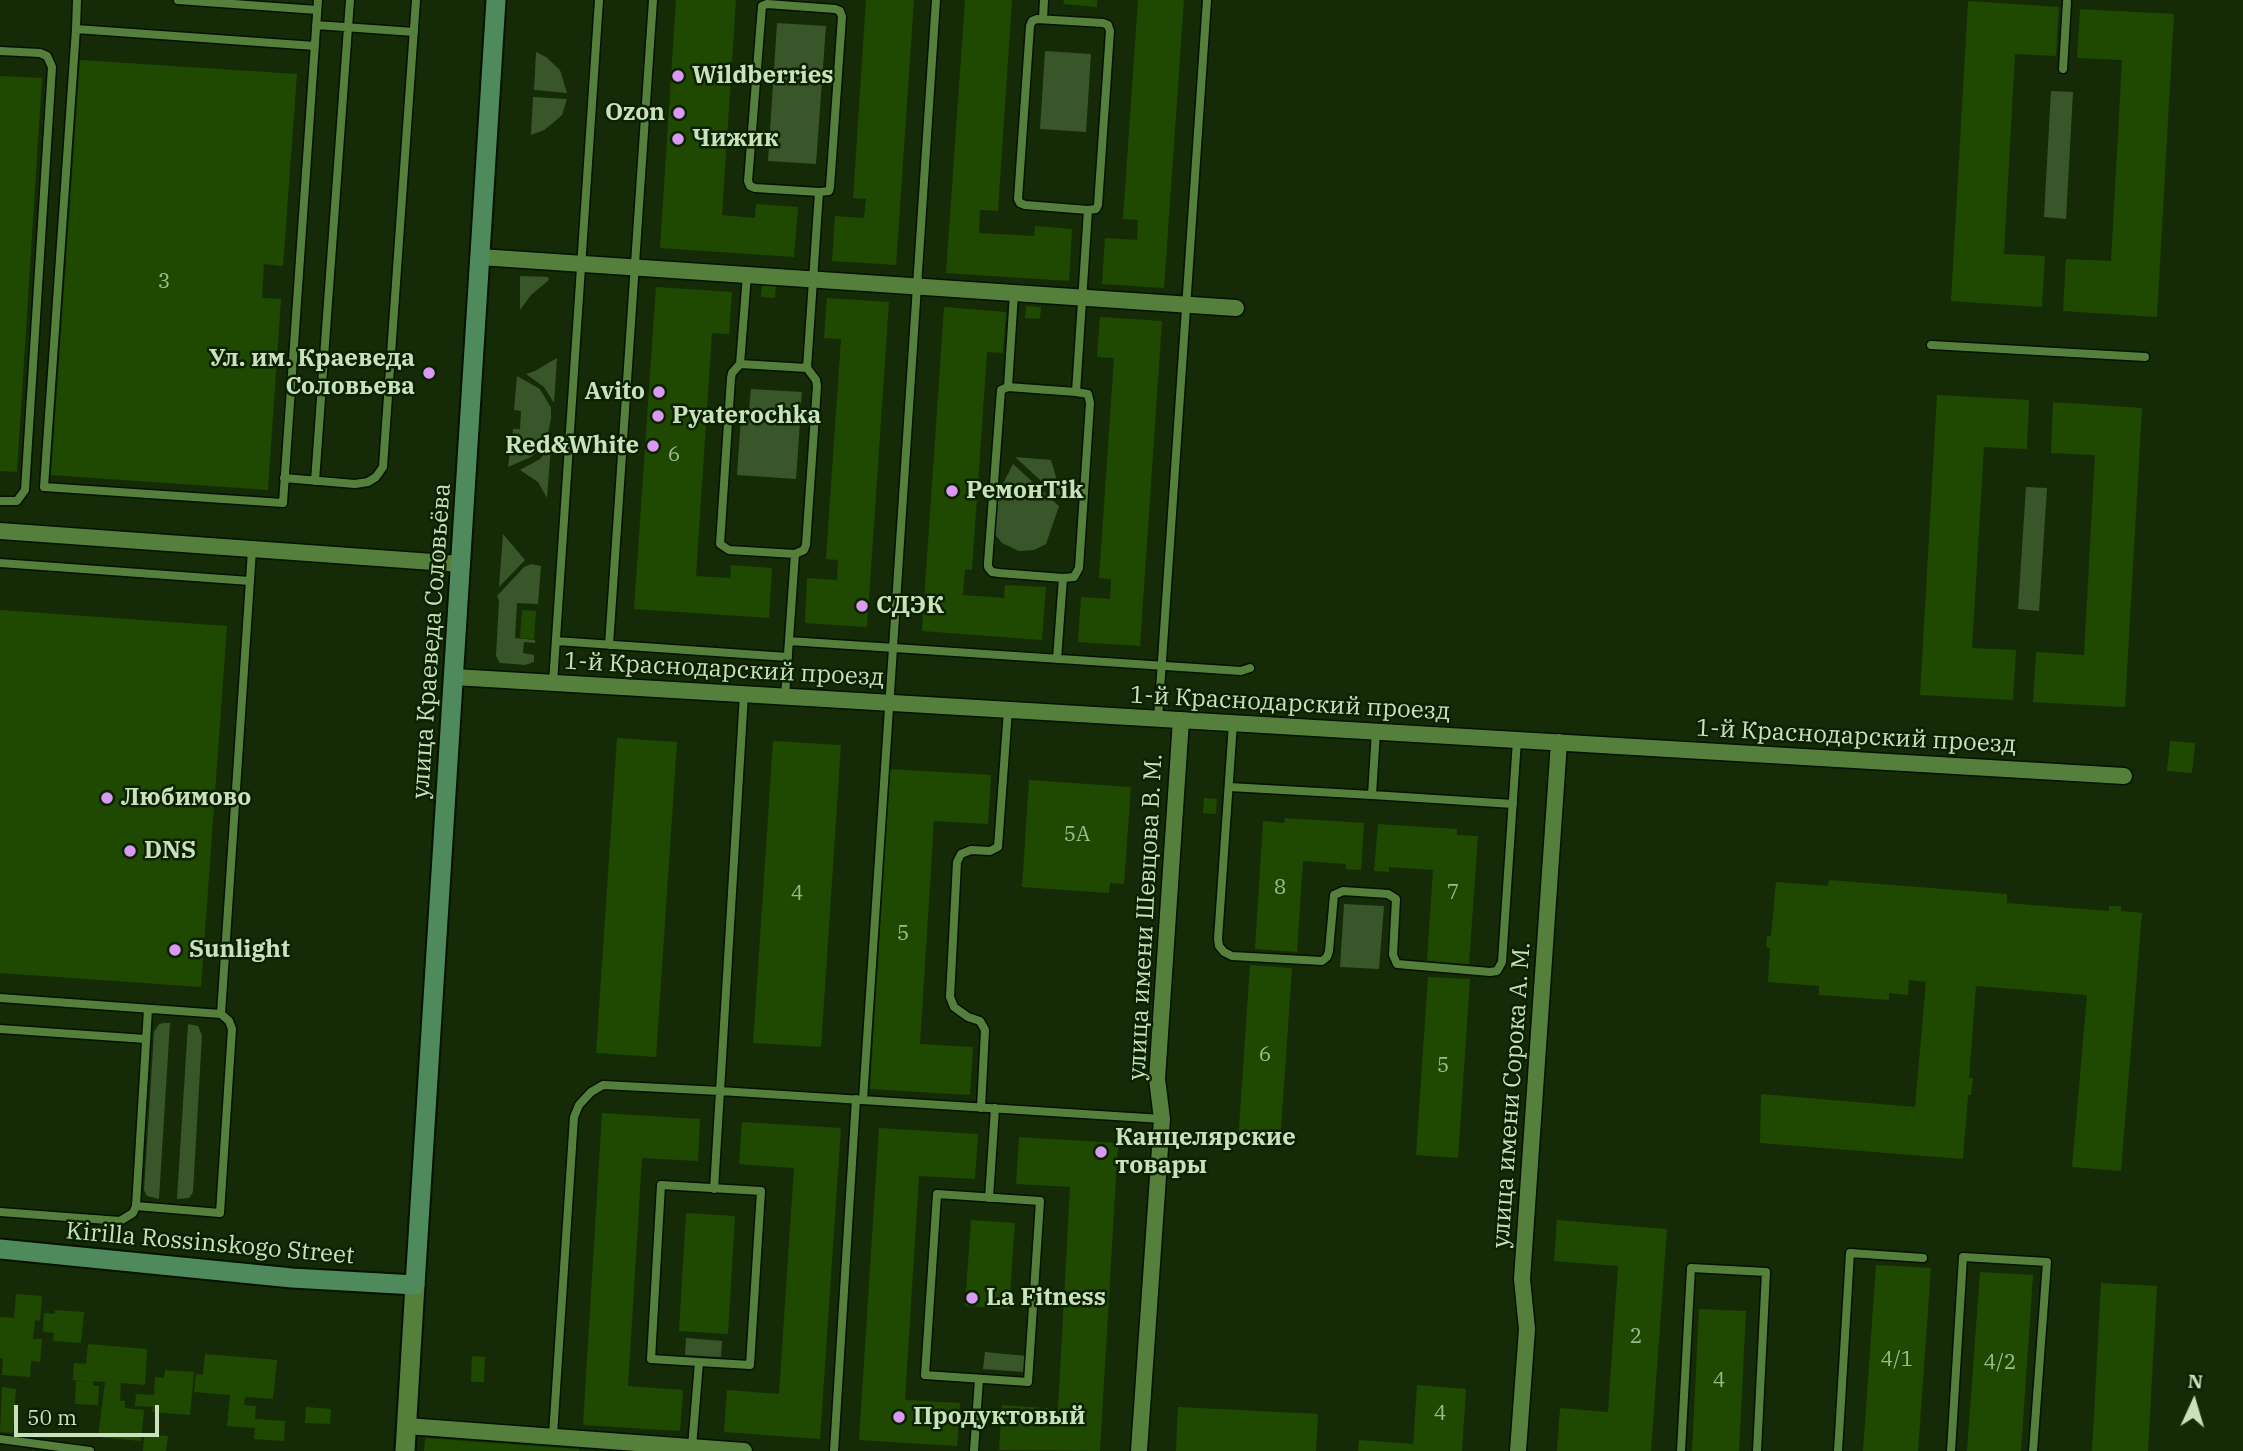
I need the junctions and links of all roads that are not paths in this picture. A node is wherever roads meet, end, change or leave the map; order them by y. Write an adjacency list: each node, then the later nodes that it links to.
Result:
1 (77, 0): 18 (lane)
2 (178, 0): 14 (lane)
3 (318, 0): 14 (lane)
4 (350, 0): 17 (lane)
5 (416, 0): 19 (lane)
6 (496, 0): 25 (main road, улица Краеведа Соловьёва)
7 (599, 0): 26 (lane)
8 (653, 0): 27 (lane)
9 (936, 0): 30 (lane)
10 (1044, 0): 15 (lane)
11 (1207, 0): 33 (lane)
12 (772, 2): 23 (lane); 23 (lane)
13 (2067, 2): 22 (lane)
14 (317, 10): 16 (lane)
15 (1043, 19): 24 (lane); 24 (lane)
16 (316, 25): 17 (lane); 20 (lane)
17 (348, 27): 19 (lane); 42 (lane)
18 (76, 29): 20 (lane); 41 (lane)
19 (414, 32): 42 (lane)
20 (315, 46): 41 (lane)
21 (0, 51): 43 (lane)
22 (2063, 69)
23 (819, 192): 29 (lane)
24 (1088, 210): 32 (lane)
25 (480, 257): 26 (street); 48 (main road, улица Краеведа Соловьёва)
26 (581, 263): 27 (street); 51 (lane)
27 (635, 267): 28 (street); 53 (lane)
28 (747, 275): 29 (street); 37 (lane)
29 (813, 279): 30 (street); 38 (lane)
30 (917, 286): 31 (street); 54 (lane)
31 (1014, 293): 32 (street); 39 (lane)
32 (1082, 297): 33 (street); 40 (lane)
33 (1187, 305): 34 (street); 57 (lane)
34 (1236, 308)
35 (1931, 345): 36 (lane)
36 (2146, 357)
37 (740, 364): 38 (lane); 46 (lane)
38 (807, 369): 46 (lane)
39 (1008, 387): 40 (lane); 49 (lane)
40 (1076, 391): 49 (lane)
41 (284, 478): 42 (lane)
42 (315, 481)
43 (0, 501)
44 (0, 531): 45 (street)
45 (252, 551): 48 (street); 50 (lane)
46 (795, 554): 52 (lane)
47 (0, 563): 50 (lane)
48 (461, 564): 59 (main road, улица Краеведа Соловьёва)
49 (1063, 578): 56 (lane)
50 (250, 581): 77 (lane)
51 (556, 641): 53 (lane); 60 (lane)
52 (789, 641): 54 (lane); 55 (lane)
53 (609, 645): 55 (lane)
54 (892, 648): 56 (lane); 63 (lane)
55 (788, 657): 62 (lane)
56 (1058, 659): 57 (lane)
57 (1162, 666): 58 (lane); 65 (lane)
58 (1250, 668)
59 (454, 677): 60 (street, 1-й Краснодарский проезд); 91 (main road, улица Краеведа Соловьёва)
60 (553, 683): 61 (street, 1-й Краснодарский проезд)
61 (744, 694): 62 (street, 1-й Краснодарский проезд); 80 (lane)
62 (785, 697): 63 (street, 1-й Краснодарский проезд)
63 (889, 703): 64 (street, 1-й Краснодарский проезд); 81 (lane)
64 (1008, 710): 65 (street, 1-й Краснодарский проезд); 82 (lane)
65 (1158, 719): 66 (street, 1-й Краснодарский проезд)
66 (1181, 720): 67 (street, 1-й Краснодарский проезд); 84 (street, улица имени Шевцова В. М.)
67 (1233, 723): 68 (street, 1-й Краснодарский проезд); 72 (lane)
68 (1376, 732): 69 (street, 1-й Краснодарский проезд); 73 (lane)
69 (1517, 740): 70 (street, 1-й Краснодарский проезд); 74 (lane)
70 (1559, 742): 71 (street, 1-й Краснодарский проезд); 104 (street, улица имени Сорока А. М.)
71 (2124, 776)
72 (1229, 787): 73 (lane); 74 (lane)
73 (1372, 795): 74 (lane)
74 (1513, 804)
75 (0, 998): 76 (lane)
76 (148, 1009): 77 (lane); 79 (lane)
77 (221, 1014): 87 (lane)
78 (0, 1029): 79 (lane)
79 (146, 1039): 87 (lane)
80 (720, 1091): 81 (lane); 85 (lane); 95 (lane)
81 (860, 1100): 82 (lane); 101 (lane)
82 (981, 1108): 83 (lane)
83 (995, 1108): 84 (lane); 86 (lane)
84 (1162, 1119): 103 (street, улица имени Шевцова В. М.)
85 (714, 1189): 92 (lane); 92 (lane)
86 (989, 1198): 93 (lane); 93 (lane)
87 (136, 1206): 88 (lane)
88 (0, 1212)
89 (0, 1249): 91 (main road, Kirilla Rossinskogo Street)
90 (1923, 1258): 107 (lane)
91 (415, 1285): 94 (street)
92 (699, 1362): 97 (lane)
93 (979, 1379): 102 (lane)
94 (407, 1426): 95 (street); 99 (street)
95 (553, 1436): 97 (street)
96 (0, 1439): 98 (lane)
97 (692, 1447): 100 (street)
98 (90, 1451)
99 (405, 1451)
100 (744, 1451)
101 (834, 1451)
102 (974, 1451)
103 (1139, 1451)
104 (1518, 1451)
105 (1681, 1451): 106 (lane)
106 (1757, 1451)
107 (1838, 1451)
108 (1951, 1451): 109 (lane)
109 (2033, 1451)

